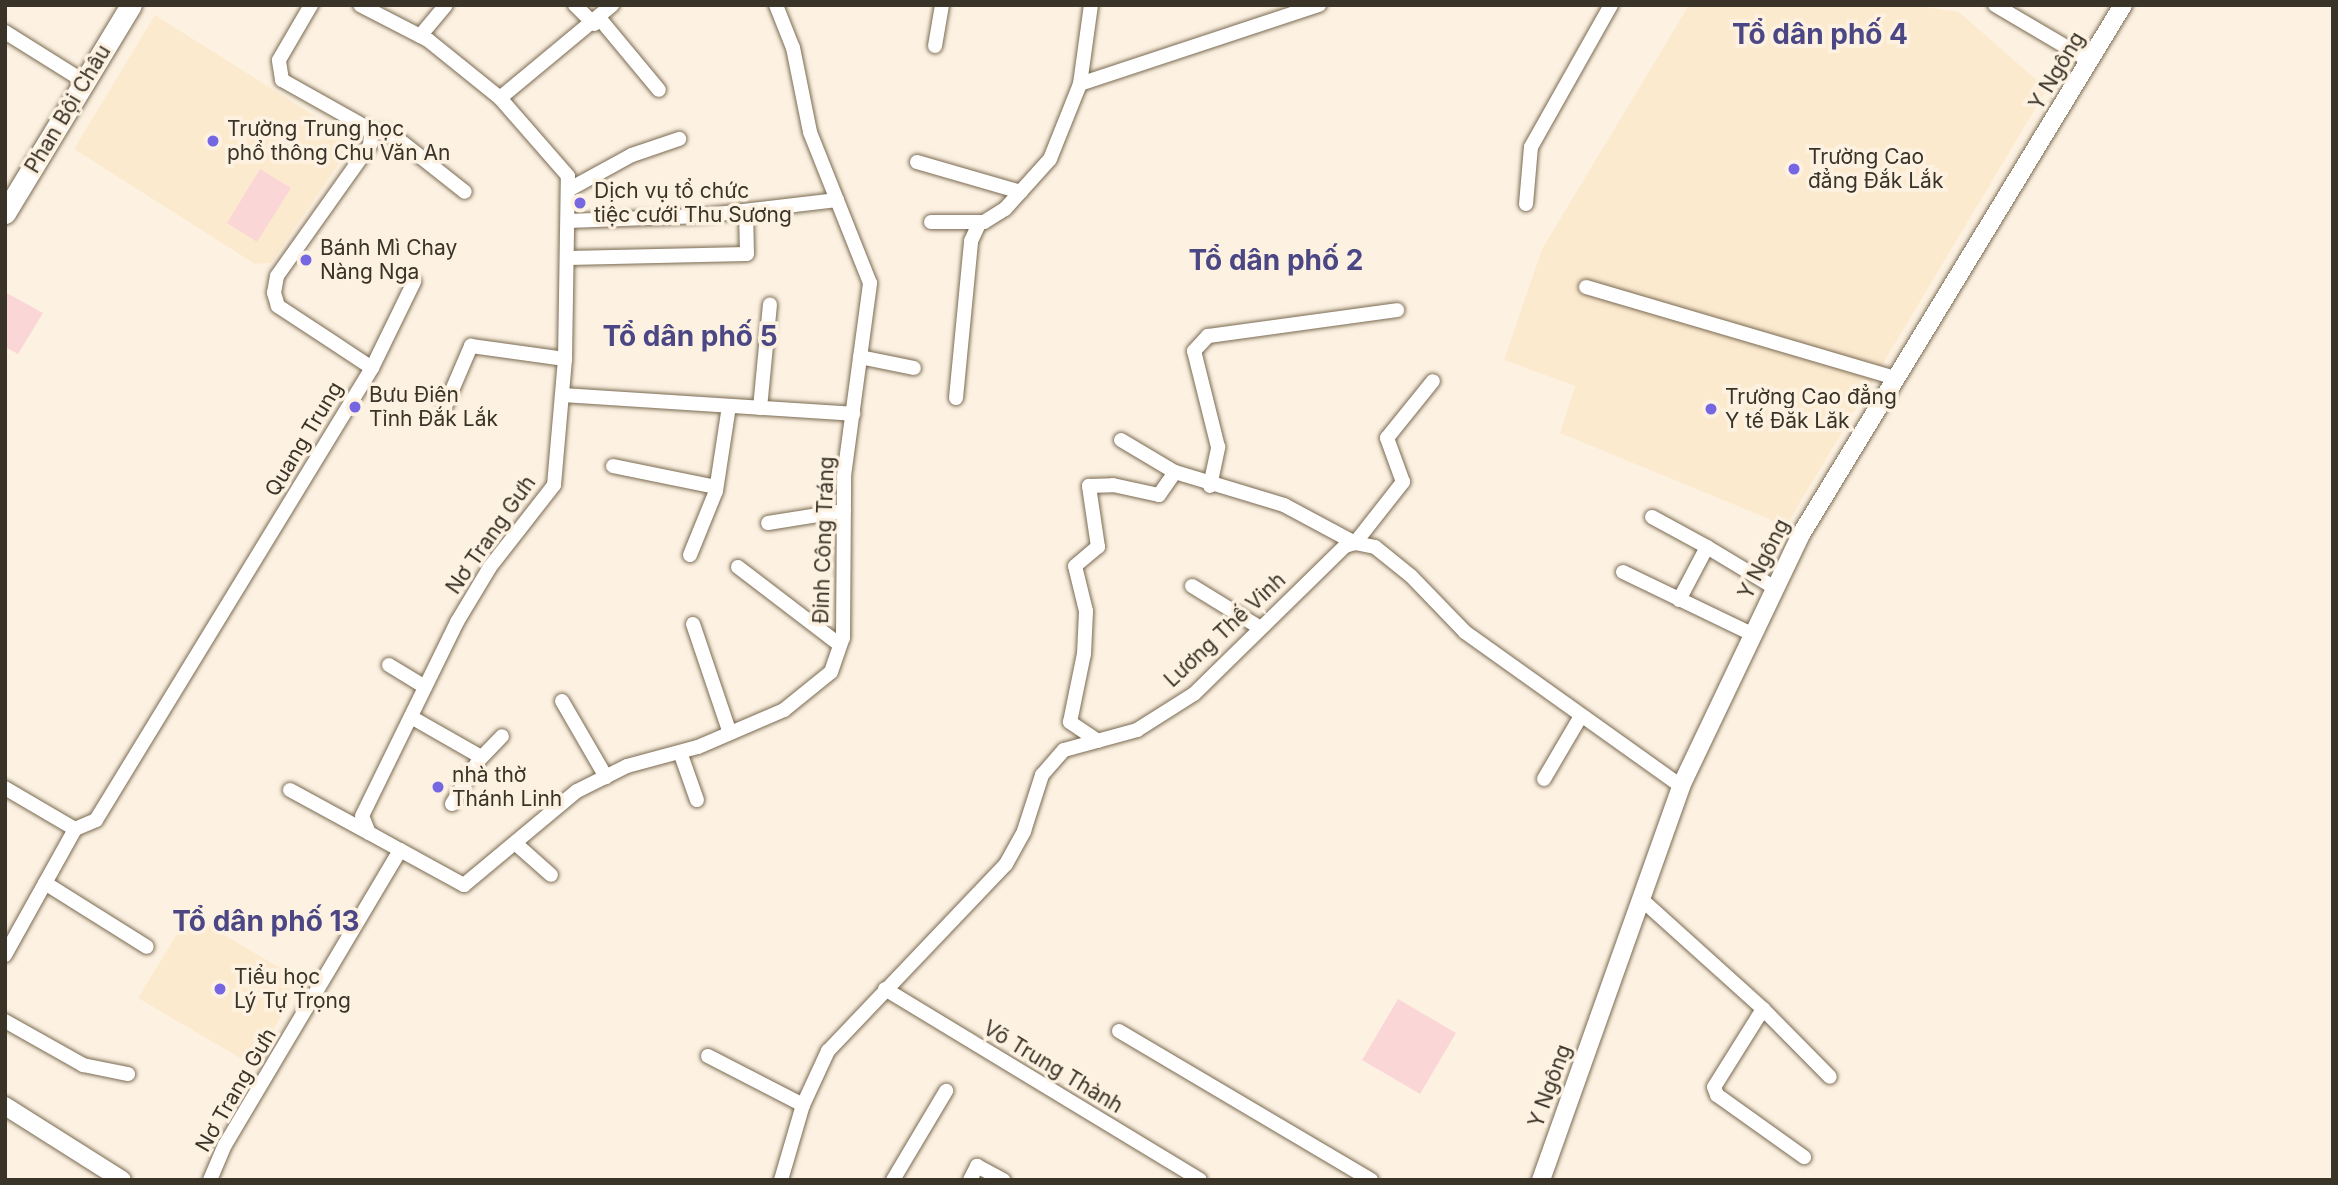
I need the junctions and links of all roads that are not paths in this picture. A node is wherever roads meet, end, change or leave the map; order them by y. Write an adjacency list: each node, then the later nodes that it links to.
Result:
1 (131, 5): 19 (main road, Phan Bội Châu)
2 (311, 5): 23 (street)
3 (360, 5): 16 (street, Nơ Trang Gưh)
4 (446, 5): 16 (street)
5 (575, 5): 14 (street)
6 (612, 5): 14 (street)
7 (776, 5): 29 (street, Đinh Công Tráng)
8 (942, 5): 17 (street)
9 (1091, 5): 20 (street)
10 (1319, 5): 20 (street)
11 (1611, 5): 30 (street)
12 (1995, 5): 18 (street)
13 (2123, 5): 18 (street, Y Ngông)
14 (597, 21): 21 (street); 22 (street)
15 (5, 32): 19 (street)
16 (420, 36): 22 (street, Nơ Trang Gưh)
17 (935, 46)
18 (2090, 61): 45 (street, Y Ngông)
19 (85, 82): 32 (main road, Phan Bội Châu)
20 (1080, 84): 28 (street)
21 (659, 90)
22 (500, 98): 26 (street, Nơ Trang Gưh)
23 (371, 133): 27 (street); 43 (street, Quang Trung)
24 (680, 139): 26 (street)
25 (917, 162): 28 (street)
26 (568, 190): 33 (street, Nơ Trang Gưh)
27 (465, 192)
28 (1021, 192): 35 (street)
29 (837, 200): 31 (street); 41 (street, Đinh Công Tráng)
30 (1525, 204)
31 (746, 211): 33 (street); 36 (street)
32 (5, 213)
33 (568, 221): 36 (street, Nơ Trang Gưh)
34 (931, 222): 35 (street)
35 (980, 222): 48 (street)
36 (568, 258): 42 (street, Nơ Trang Gưh)
37 (414, 282): 43 (street)
38 (1586, 287): 45 (street)
39 (770, 304): 50 (street)
40 (1397, 310): 56 (street)
41 (860, 357): 44 (street); 52 (street, Đinh Công Tráng)
42 (565, 359): 47 (street, Nơ Trang Gưh); 51 (street)
43 (372, 368): 90 (street, Quang Trung)
44 (914, 368)
45 (1895, 378): 67 (street, Y Ngông)
46 (1433, 381): 61 (street, Lương Thế Vinh)
47 (562, 395): 49 (street); 74 (street, Nơ Trang Gưh)
48 (956, 398)
49 (729, 406): 50 (street); 57 (street)
50 (760, 408): 52 (street)
51 (444, 409)
52 (853, 414): 58 (street, Đinh Công Tráng)
53 (1121, 440): 55 (street)
54 (613, 466): 57 (street)
55 (1175, 472): 56 (street); 80 (street)
56 (1210, 486): 61 (street)
57 (716, 487): 63 (street)
58 (844, 512): 60 (street); 72 (street, Đinh Công Tráng)
59 (1652, 517): 62 (street)
60 (768, 523)
61 (1355, 542): 70 (street, Lương Thế Vinh); 76 (street)
62 (1707, 547): 67 (street); 68 (street)
63 (690, 555)
64 (738, 567): 72 (street)
65 (1623, 572): 68 (street)
66 (1192, 586): 70 (street)
67 (1774, 588): 71 (street, Y Ngông)
68 (1679, 600): 71 (street)
69 (693, 624): 78 (street)
70 (1259, 627): 80 (street, Lương Thế Vinh)
71 (1752, 634): 85 (street, Y Ngông)
72 (840, 645): 78 (street, Đinh Công Tráng)
73 (389, 665): 74 (street)
74 (425, 687): 77 (street, Nơ Trang Gưh)
75 (562, 701): 83 (street)
76 (1581, 716): 84 (street); 85 (street)
77 (411, 717): 82 (street); 91 (street, Nơ Trang Gưh)
78 (730, 733): 81 (street, Đinh Công Tráng)
79 (502, 736): 82 (street)
80 (1098, 741): 99 (street, Lương Thế Vinh)
81 (680, 752): 83 (street, Đinh Công Tráng); 88 (street)
82 (481, 757): 89 (street)
83 (606, 777): 92 (street, Đinh Công Tráng)
84 (1544, 779)
85 (1681, 786): 96 (street, Y Ngông)
86 (5, 788): 90 (street)
87 (290, 790): 91 (street)
88 (697, 800)
89 (452, 804)
90 (75, 829): 95 (street, Quang Trung)
91 (369, 833): 93 (street)
92 (515, 843): 93 (street, Đinh Công Tráng); 94 (street)
93 (400, 850): 111 (street, Nơ Trang Gưh)
94 (551, 875)
95 (45, 883): 97 (street); 98 (street, Quang Trung)
96 (1641, 899): 100 (street); 118 (street, Y Ngông)
97 (147, 947)
98 (5, 956)
99 (885, 989): 107 (street, Lương Thế Vinh); 116 (street, Võ Trung Thành)
100 (1763, 1009): 105 (street); 109 (street)
101 (5, 1021): 104 (street)
102 (1119, 1031): 117 (street)
103 (708, 1056): 107 (street)
104 (128, 1074)
105 (1830, 1077)
106 (946, 1091): 113 (street)
107 (803, 1105): 112 (street, Lương Thế Vinh)
108 (5, 1106): 110 (street)
109 (1804, 1157)
110 (122, 1180)
111 (211, 1180)
112 (781, 1180)
113 (893, 1180)
114 (970, 1180): 115 (street)
115 (1003, 1180)
116 (1200, 1180)
117 (1371, 1180)
118 (1541, 1180)

